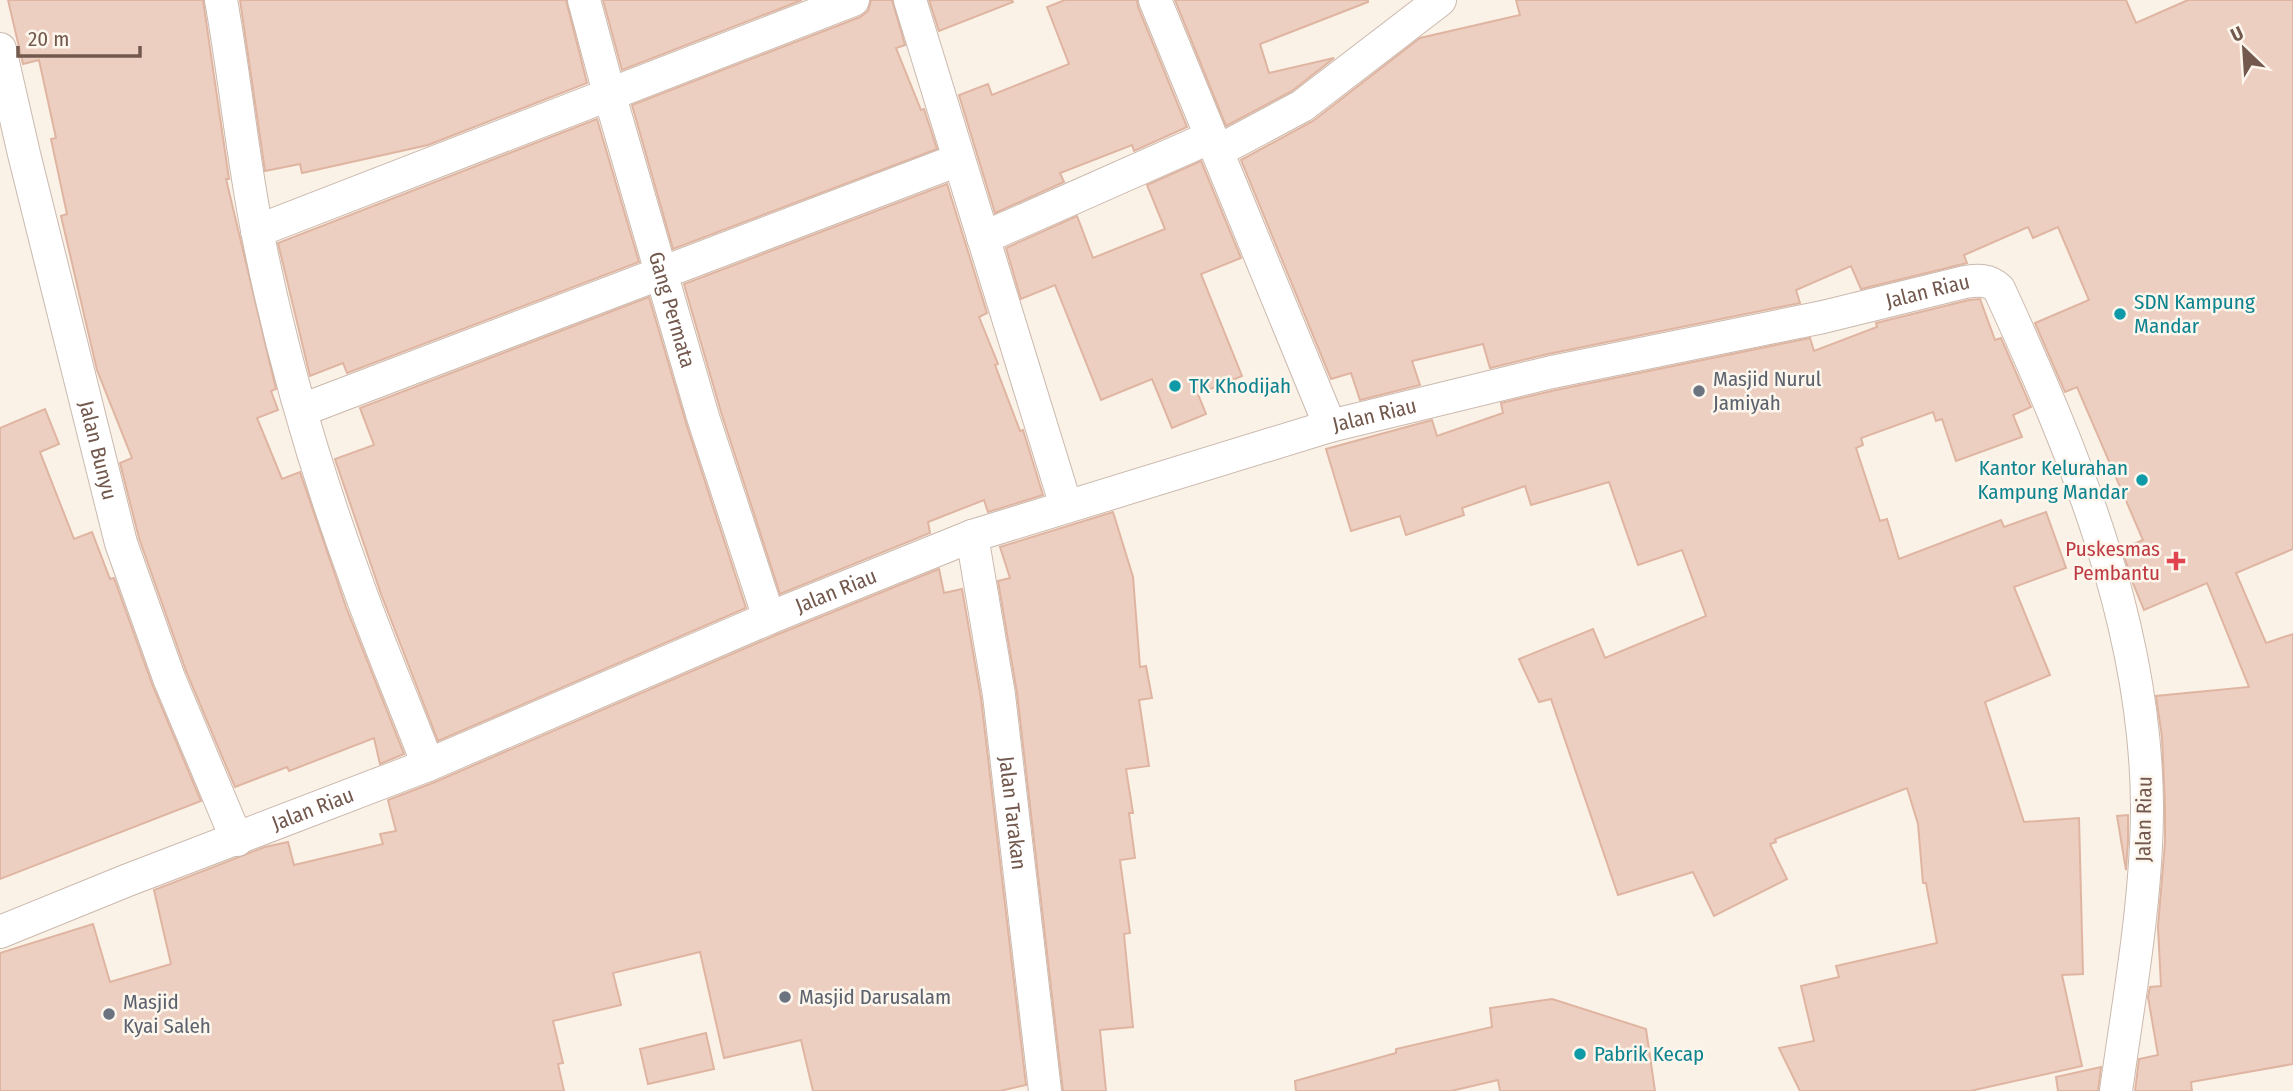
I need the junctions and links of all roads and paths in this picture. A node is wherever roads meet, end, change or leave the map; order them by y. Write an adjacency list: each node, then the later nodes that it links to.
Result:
1 (221, 0): 11 (street)
2 (584, 0): 8 (street, Gang Permata)
3 (853, 0): 8 (street)
4 (910, 0): 10 (street)
5 (1155, 0): 9 (street)
6 (1440, 0): 9 (street)
7 (0, 49): 20 (street, Jalan Bunyu)
8 (609, 93): 11 (street); 13 (street, Gang Permata)
9 (1214, 144): 12 (street); 15 (street)
10 (958, 159): 12 (street); 13 (street)
11 (257, 231): 14 (street)
12 (983, 238): 16 (street)
13 (660, 272): 14 (street); 18 (street, Gang Permata)
14 (302, 410): 19 (street)
15 (1330, 426): 16 (street, Jalan Riau); 23 (street, Jalan Riau)
16 (1066, 506): 17 (street, Jalan Riau)
17 (972, 536): 18 (street, Jalan Riau); 22 (street, Jalan Tarakan)
18 (769, 618): 19 (street, Jalan Riau)
19 (428, 765): 20 (street, Jalan Riau)
20 (237, 840): 21 (street, Jalan Riau)
21 (0, 933)
22 (1045, 1091)
23 (2116, 1091)

